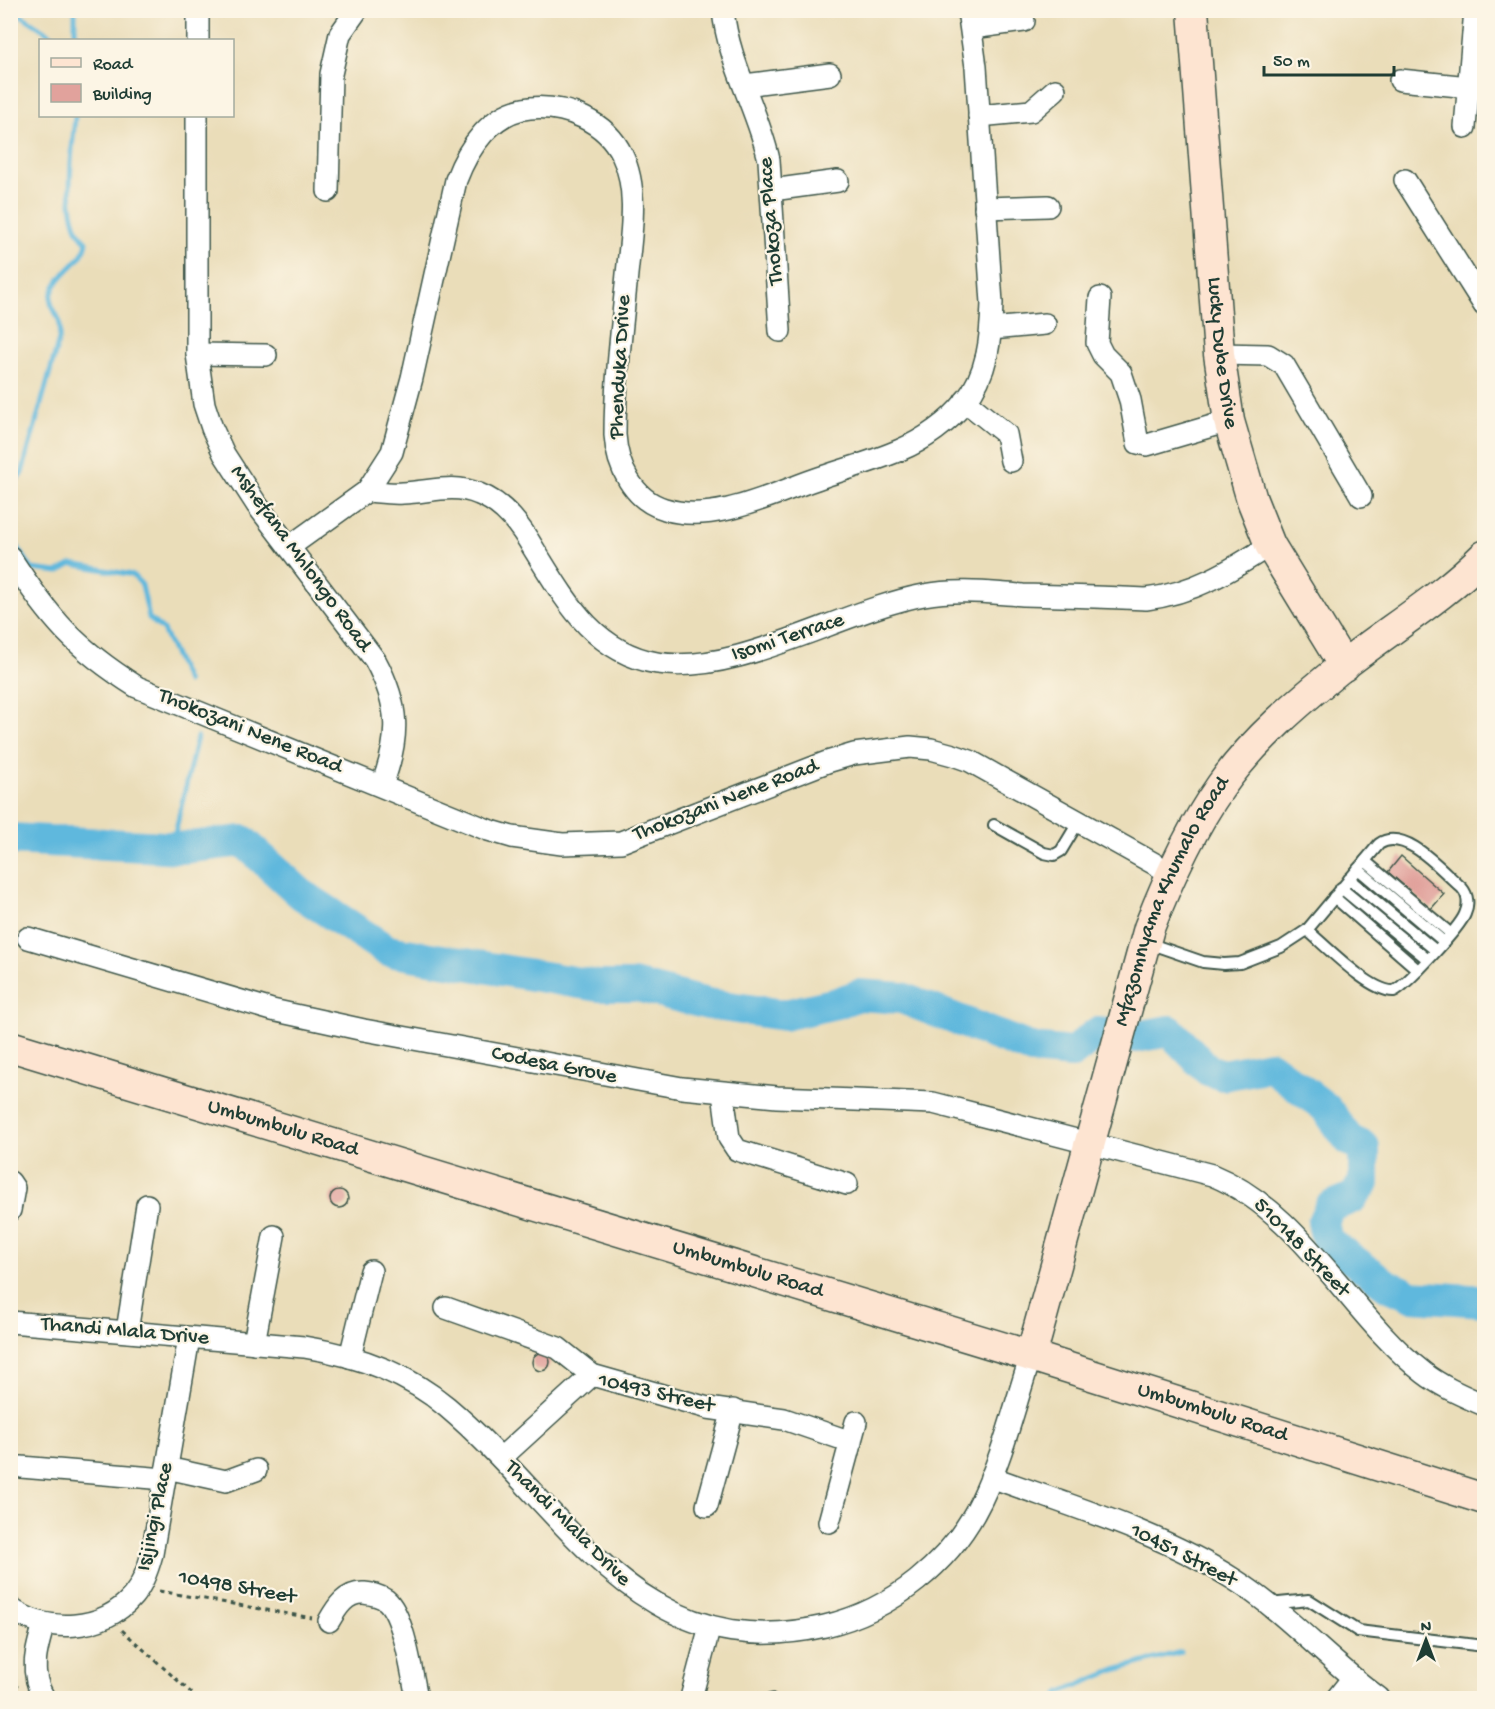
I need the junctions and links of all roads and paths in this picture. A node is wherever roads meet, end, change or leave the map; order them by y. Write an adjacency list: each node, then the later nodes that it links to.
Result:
1 (198, 10): 8 (street)
2 (357, 10): 20 (street)
3 (723, 10): 11 (street, Thokoza Place)
4 (1194, 10): 29 (street, Lucky Dube Drive)
5 (1475, 10): 12 (street)
6 (970, 19): 7 (street); 14 (street, Phenduka Drive)
7 (1024, 21)
8 (198, 39)
9 (830, 74): 11 (street)
10 (1400, 80): 12 (street)
11 (745, 85): 19 (street, Thokoza Place)
12 (1468, 87): 16 (street)
13 (1054, 90): 14 (street)
14 (979, 116): 22 (street, Phenduka Drive)
15 (197, 117): 28 (street, Mshefana Mhlongo Road)
16 (1465, 127)
17 (1405, 180): 24 (street)
18 (838, 181): 19 (street)
19 (772, 190): 27 (street, Thokoza Place)
20 (328, 191)
21 (1048, 206): 22 (street)
22 (985, 208): 26 (street, Phenduka Drive)
23 (1100, 298): 32 (street)
24 (1485, 304)
25 (1046, 324): 26 (street)
26 (991, 328): 31 (street, Phenduka Drive)
27 (780, 331)
28 (197, 354): 30 (street); 37 (street, Mshefana Mhlongo Road)
29 (1219, 354): 32 (street, Lucky Dube Drive); 35 (street)
30 (266, 356)
31 (965, 401): 33 (street); 34 (street, Phenduka Drive)
32 (1229, 421): 36 (street, Lucky Dube Drive)
33 (1011, 461)
34 (367, 491): 36 (street, Isomi Terrace); 37 (street, Phenduka Drive)
35 (1361, 496)
36 (1270, 545): 40 (street, Lucky Dube Drive)
37 (289, 547): 41 (street, Mshefana Mhlongo Road)
38 (1485, 556): 40 (street, Mfazomnyama Khumalo Road)
39 (12, 564): 41 (street, Thokozani Nene Road)
40 (1344, 666): 45 (street, Mfazomnyama Khumalo Road)
41 (382, 785): 42 (street, Thokozani Nene Road)
42 (1079, 821): 43 (lane); 45 (street, Thokozani Nene Road)
43 (994, 825)
44 (1361, 865): 46 (lane); 49 (lane); 49 (lane)
45 (1171, 873): 51 (street, Mfazomnyama Khumalo Road)
46 (1349, 879): 47 (lane); 52 (lane)
47 (1338, 892): 48 (lane); 53 (lane); 54 (lane)
48 (1307, 930): 51 (lane); 54 (lane)
49 (1447, 937): 52 (lane)
50 (28, 938): 56 (street, Codesa Grove)
51 (1145, 941): 57 (street, Mfazomnyama Khumalo Road)
52 (1435, 950): 53 (lane)
53 (1427, 959): 54 (lane)
54 (1418, 970)
55 (10, 1046): 69 (street, Umbumbulu Road)
56 (723, 1093): 57 (street, Codesa Grove); 59 (street)
57 (1089, 1143): 69 (street, Mfazomnyama Khumalo Road); 72 (street, 510148 Street)
58 (10, 1182): 61 (street)
59 (847, 1184)
60 (147, 1205): 66 (street)
61 (10, 1210)
62 (274, 1236): 68 (street)
63 (371, 1271): 70 (street)
64 (446, 1308): 71 (street)
65 (10, 1322): 66 (street, Thandi Mlala Drive)
66 (127, 1331): 67 (street, Thandi Mlala Drive)
67 (189, 1338): 68 (street, Thandi Mlala Drive); 77 (street, Isijingi Place)
68 (254, 1343): 70 (street, Thandi Mlala Drive)
69 (1031, 1356): 78 (street, Thandi Mlala Drive); 79 (street, Umbumbulu Road)
70 (350, 1357): 74 (street, Thandi Mlala Drive)
71 (592, 1375): 73 (street, 10493 Street); 74 (street, 10493 Street)
72 (1485, 1405)
73 (733, 1410): 80 (street, 10493 Street); 81 (street, 10493 Street)
74 (501, 1458): 88 (street, Thandi Mlala Drive)
75 (21, 1467): 77 (street)
76 (256, 1470): 77 (street)
77 (166, 1473): 82 (street, Isijingi Place)
78 (991, 1477): 83 (street, 10451 Street); 88 (street, Thandi Mlala Drive)
79 (1485, 1499)
80 (707, 1506)
81 (829, 1522)
82 (139, 1587): 85 (street, Isijingi Place); 86 (path, 10498 Street)
83 (1266, 1605): 89 (lane); 90 (street, 10451 Street)
84 (10, 1608): 87 (street, Isijingi Place)
85 (108, 1616): 87 (street, Isijingi Place); 92 (path)
86 (329, 1621): 93 (street)
87 (44, 1624): 91 (street)
88 (710, 1626): 94 (street)
89 (1485, 1646)
90 (1352, 1679): 95 (street); 96 (street, 10451 Street)
91 (44, 1698)
92 (196, 1698)
93 (417, 1698)
94 (691, 1698)
95 (1337, 1698)
96 (1379, 1698)

